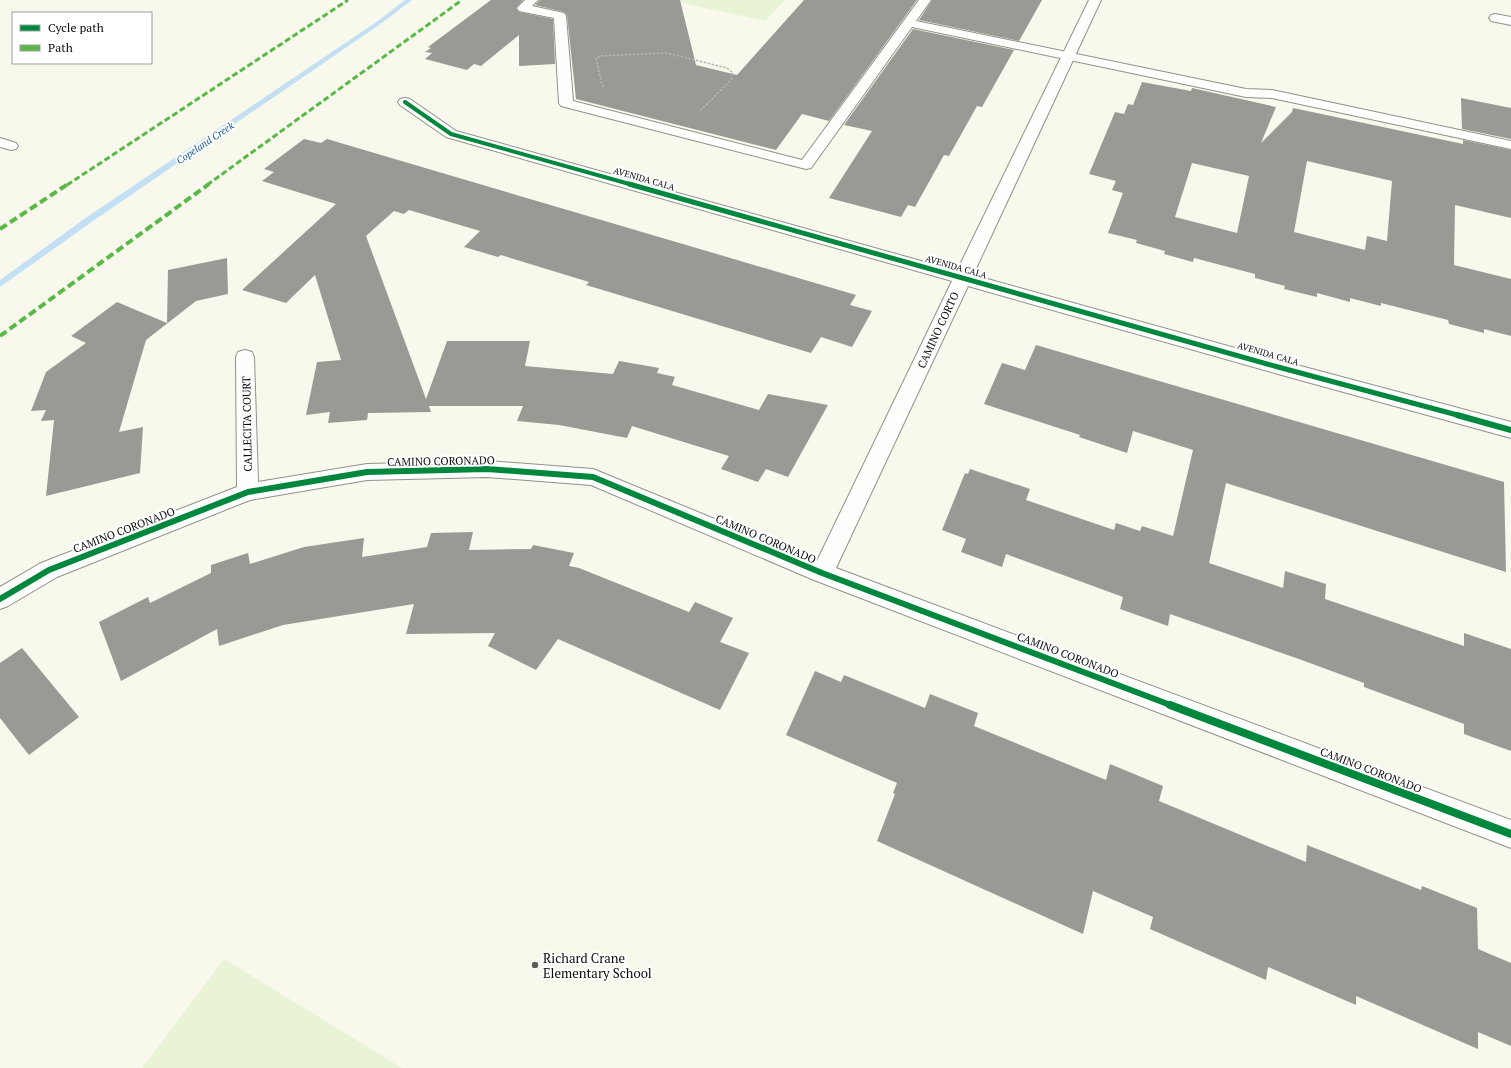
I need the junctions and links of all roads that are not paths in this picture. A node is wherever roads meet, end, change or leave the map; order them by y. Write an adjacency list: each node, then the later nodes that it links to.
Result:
1 (532, 0): 6 (lane)
2 (925, 0): 6 (lane)
3 (1095, 0): 7 (street, CAMINO CORTO)
4 (1495, 18): 5 (lane)
5 (1511, 21)
6 (909, 22): 7 (lane)
7 (1068, 56): 9 (lane); 10 (street, CAMINO CORTO)
8 (405, 102): 10 (street, AVENIDA CALA)
9 (1511, 145)
10 (963, 278): 12 (street, AVENIDA CALA); 14 (street, CAMINO CORTO)
11 (245, 357): 13 (street, CALLECITA COURT)
12 (1511, 430)
13 (248, 492): 14 (street, CAMINO CORONADO); 15 (street, CAMINO CORONADO)
14 (822, 573): 16 (street, CAMINO CORONADO)
15 (0, 599)
16 (1511, 834)

